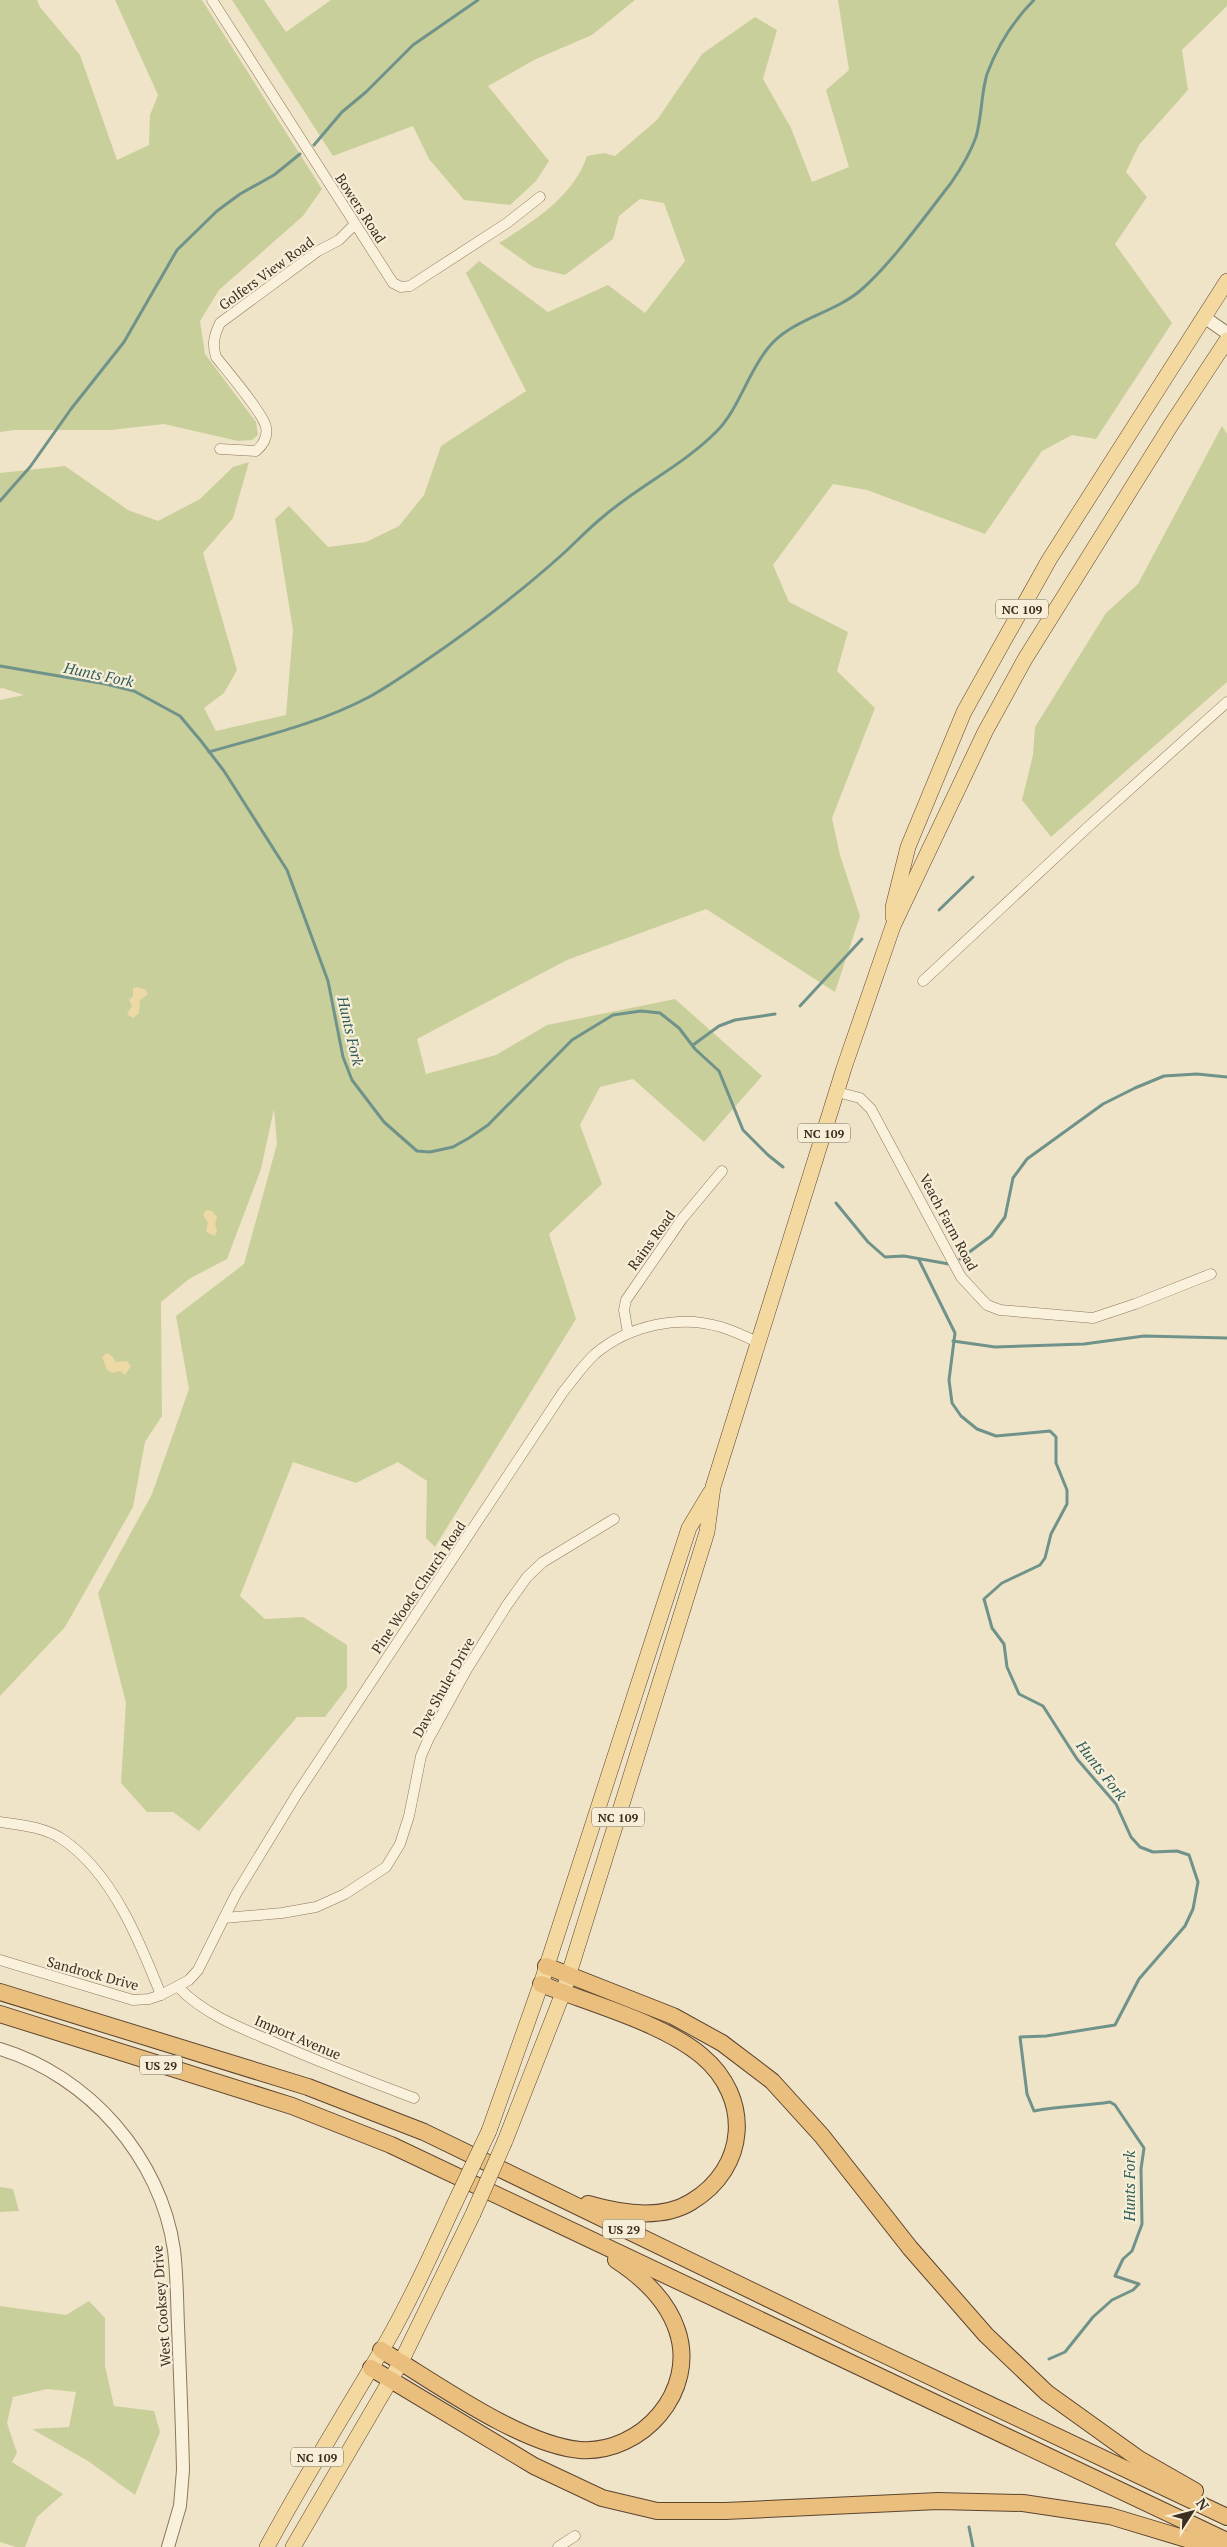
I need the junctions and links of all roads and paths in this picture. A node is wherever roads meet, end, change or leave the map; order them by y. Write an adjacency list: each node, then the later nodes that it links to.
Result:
1 (212, 0): 3 (street, Bowers Road)
2 (540, 197): 3 (street, Bowers Road)
3 (355, 224): 8 (street, Golfers View Road)
4 (1227, 281): 5 (main road, NC 109)
5 (1204, 317): 6 (street); 10 (main road, NC 109)
6 (1227, 333)
7 (1227, 340): 10 (main road, NC 109)
8 (220, 449)
9 (1227, 702): 11 (street)
10 (893, 926): 12 (main road, NC 109)
11 (923, 982)
12 (837, 1092): 14 (street, Veach Farm Road); 16 (main road, NC 109)
13 (722, 1171): 15 (street, Rains Road)
14 (1211, 1274)
15 (628, 1333): 16 (street, Pine Woods Church Road); 20 (street, Pine Woods Church Road)
16 (760, 1342): 17 (main road, NC 109)
17 (713, 1487): 22 (main road, NC 109); 23 (main road, NC 109)
18 (614, 1519): 20 (street, Dave Shuler Drive)
19 (0, 1822): 28 (street)
20 (224, 1918): 25 (street, Pine Woods Church Road)
21 (0, 1960): 28 (street, Sandrock Drive)
22 (546, 1966): 23 (highway); 24 (main road, NC 109)
23 (568, 1975): 27 (main road, NC 109); 38 (highway)
24 (541, 1984): 27 (highway); 34 (main road, NC 109, bridge)
25 (178, 1987): 28 (street, Sandrock Drive); 31 (street, Import Avenue)
26 (0, 1992): 32 (highway, US 29)
27 (563, 1993): 32 (highway); 35 (main road, NC 109, bridge)
28 (161, 1995)
29 (0, 2014): 33 (highway, US 29)
30 (0, 2049): 42 (street, West Cooksey Drive)
31 (414, 2098)
32 (545, 2191): 39 (highway, US 29)
33 (568, 2228): 35 (highway); 41 (highway, US 29)
34 (381, 2350): 35 (highway); 36 (main road, NC 109)
35 (401, 2362): 37 (main road, NC 109)
36 (371, 2368): 37 (highway); 43 (main road, NC 109)
37 (391, 2380): 44 (main road, NC 109); 46 (highway)
38 (1227, 2510)
39 (1227, 2517)
40 (575, 2536): 45 (street)
41 (1227, 2541)
42 (168, 2547)
43 (267, 2547)
44 (293, 2547)
45 (558, 2547)
46 (1213, 2547)

